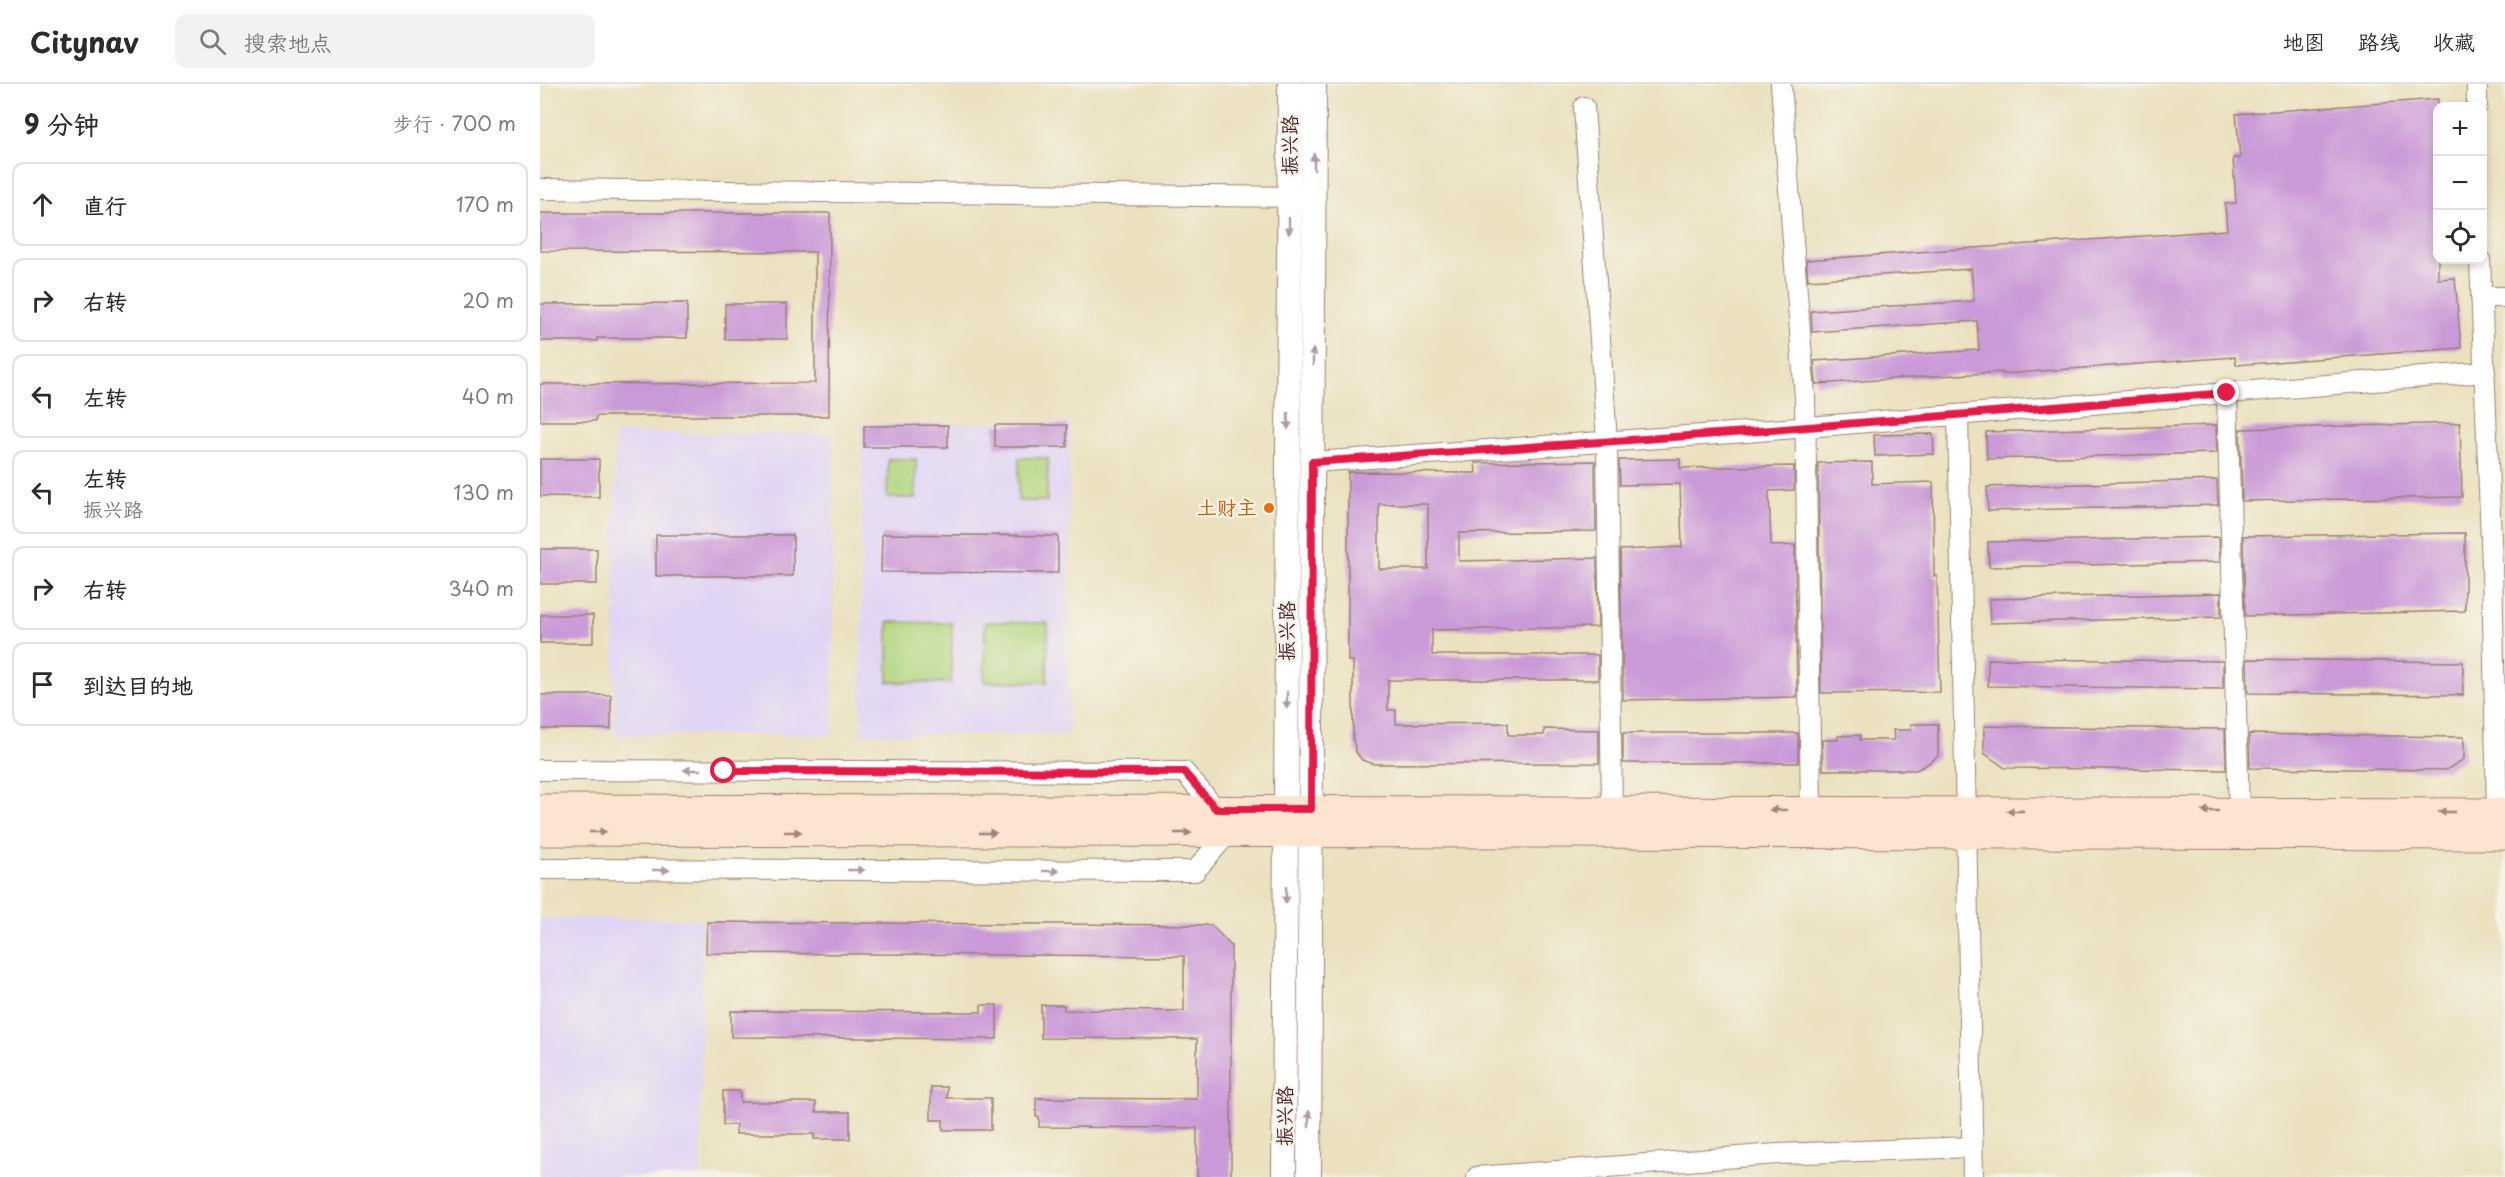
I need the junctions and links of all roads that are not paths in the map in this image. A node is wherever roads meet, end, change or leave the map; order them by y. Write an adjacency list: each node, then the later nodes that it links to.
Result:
1 (1290, 84): 8 (street, 振兴路)
2 (1314, 84): 9 (street, 振兴路, one-way to 2)
3 (1781, 84): 16 (street)
4 (2477, 84): 5 (street)
5 (2477, 102)
6 (1584, 107): 17 (street)
7 (540, 189): 8 (street)
8 (1289, 196): 9 (street); 26 (street, 振兴路, one-way to 26)
9 (1314, 197): 18 (street, 振兴路, one-way to 9)
10 (2480, 264): 11 (street)
11 (2481, 297): 12 (street); 13 (street)
12 (2505, 297)
13 (2485, 372): 14 (street); 25 (street)
14 (2227, 393): 15 (street); 24 (street)
15 (1958, 415): 16 (street); 27 (street)
16 (1806, 427): 17 (street); 23 (street)
17 (1607, 441): 18 (street); 22 (street)
18 (1312, 462): 26 (street, 振兴路)
19 (540, 770): 21 (street, one-way to 19)
20 (540, 808): 21 (main road)
21 (1216, 809): 26 (main road)
22 (1612, 810): 23 (main road, one-way to 22); 26 (main road)
23 (1811, 810): 27 (main road)
24 (2239, 812): 25 (main road, one-way to 24); 27 (main road, one-way to 27)
25 (2502, 820): 27 (main road)
26 (1298, 821): 27 (main road); 29 (main road); 32 (street, 振兴路, one-way to 32); 33 (street, 振兴路, one-way to 26)
27 (1966, 823): 31 (street)
28 (540, 832): 29 (main road, one-way to 29)
29 (1228, 833): 30 (street, one-way to 29)
30 (540, 869)
31 (1972, 1147): 34 (street); 35 (street)
32 (1284, 1177)
33 (1309, 1177)
34 (1477, 1177)
35 (1972, 1177)

